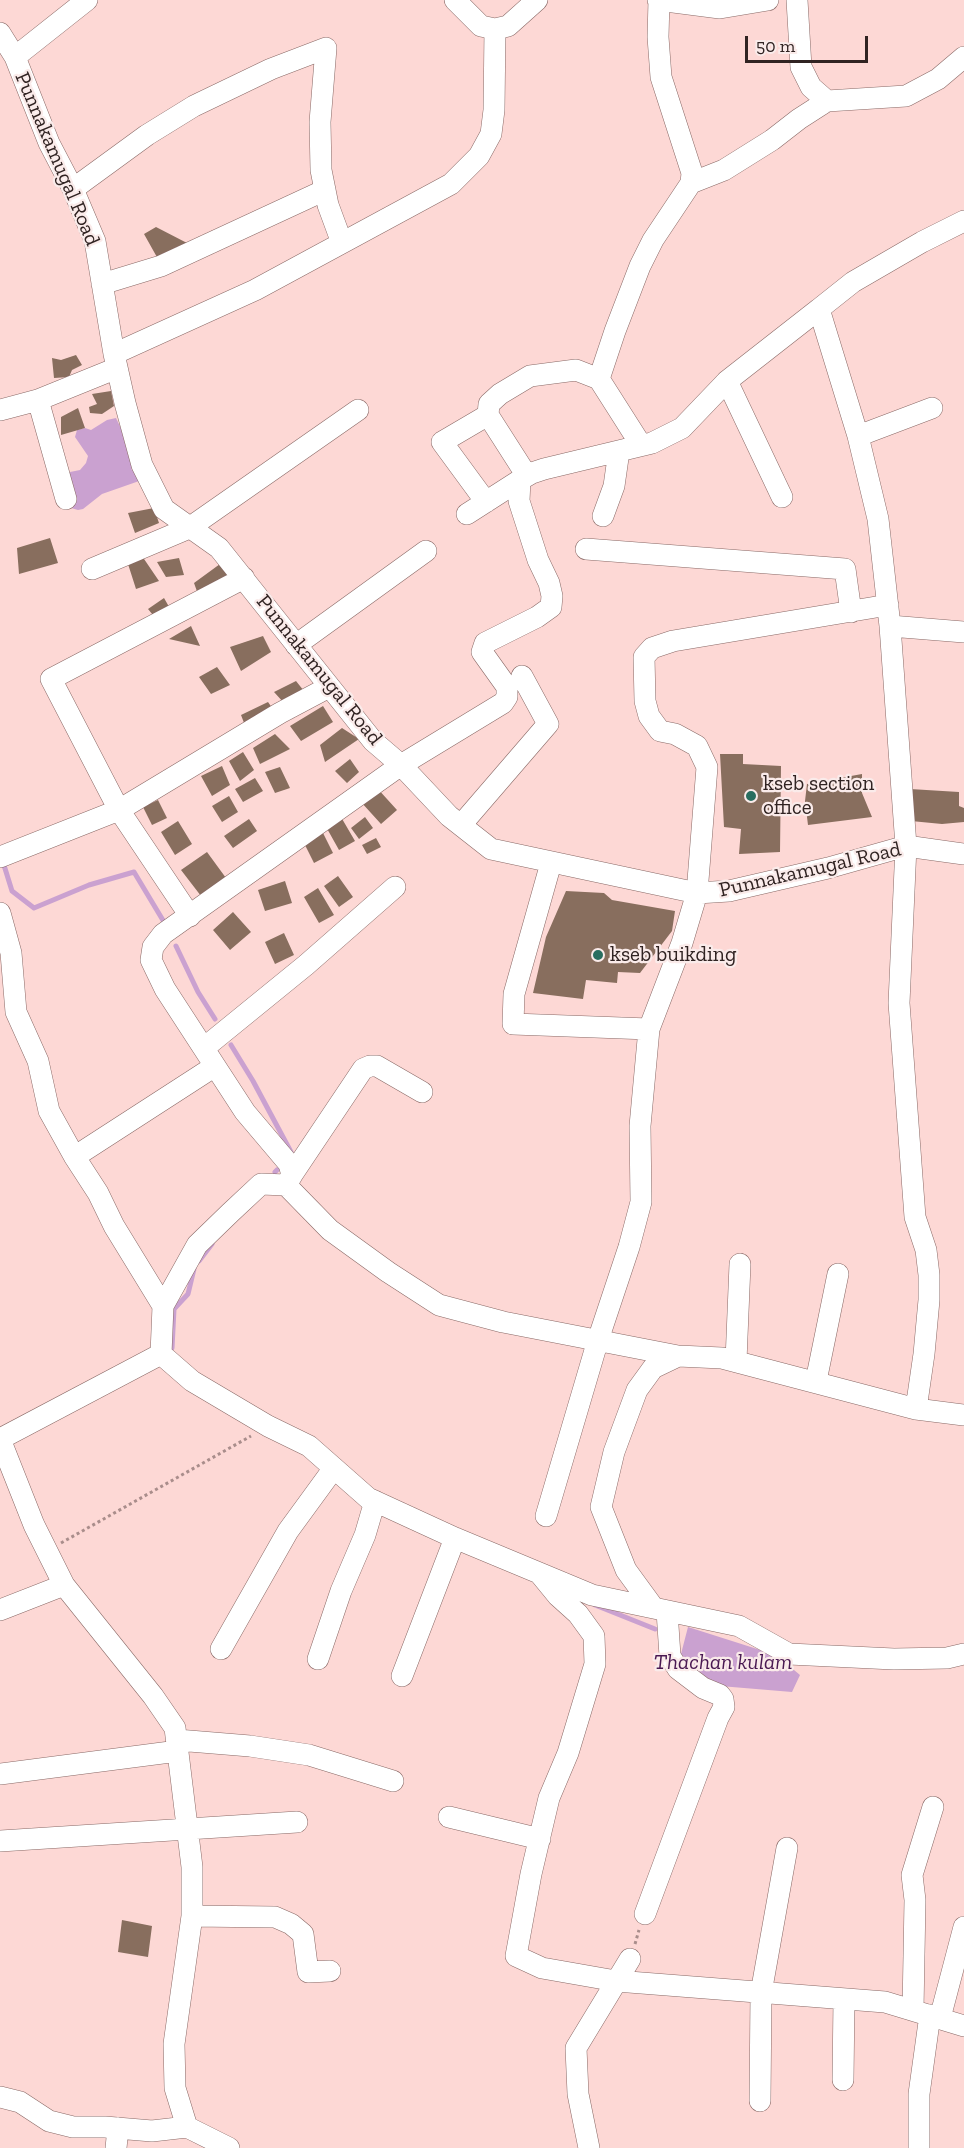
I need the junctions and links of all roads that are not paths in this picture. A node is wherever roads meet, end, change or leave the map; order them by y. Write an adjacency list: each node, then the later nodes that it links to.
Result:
1 (87, 0): 9 (street)
2 (455, 0): 7 (street)
3 (537, 0): 7 (street)
4 (659, 0): 5 (street); 12 (street)
5 (768, 0)
6 (797, 0): 11 (street)
7 (495, 29): 16 (street)
8 (0, 33): 9 (street, Punnakamugal Road)
9 (15, 57): 13 (street, Punnakamugal Road)
10 (964, 57): 11 (street)
11 (827, 101): 12 (street)
12 (691, 183): 20 (street)
13 (73, 189): 14 (street); 17 (street, Punnakamugal Road)
14 (326, 190): 16 (street); 17 (street)
15 (964, 221): 18 (street)
16 (342, 243): 19 (street)
17 (102, 284): 19 (street, Punnakamugal Road)
18 (819, 309): 21 (street); 27 (street)
19 (116, 361): 22 (street); 36 (street, Punnakamugal Road)
20 (599, 379): 26 (street); 28 (street)
21 (727, 381): 28 (street); 31 (street)
22 (38, 400): 25 (street); 32 (street)
23 (932, 408): 27 (street)
24 (358, 410): 36 (street)
25 (0, 411)
26 (488, 415): 30 (street); 33 (street)
27 (858, 436): 42 (street)
28 (641, 445): 29 (street)
29 (619, 451): 30 (street); 35 (street)
30 (523, 478): 33 (street); 47 (street)
31 (782, 497)
32 (66, 499)
33 (486, 502): 34 (street)
34 (466, 514)
35 (603, 516)
36 (189, 528): 39 (street); 40 (street, Punnakamugal Road)
37 (586, 549): 41 (street)
38 (426, 551): 44 (street)
39 (92, 569)
40 (244, 578): 44 (street, Punnakamugal Road); 48 (street)
41 (851, 612): 42 (street); 55 (street)
42 (889, 616): 43 (street); 50 (street)
43 (964, 632)
44 (296, 645): 46 (street, Punnakamugal Road)
45 (522, 676): 49 (street)
46 (329, 687): 47 (street, Punnakamugal Road); 48 (street)
47 (401, 765): 49 (street, Punnakamugal Road); 57 (street)
48 (119, 810): 52 (street); 57 (street)
49 (461, 825): 53 (street, Punnakamugal Road)
50 (906, 846): 51 (street, Punnakamugal Road); 55 (street, Punnakamugal Road); 72 (street)
51 (964, 854)
52 (0, 857)
53 (551, 863): 55 (street, Punnakamugal Road); 58 (street)
54 (395, 887): 59 (street)
55 (697, 893): 58 (street)
56 (0, 913): 62 (street)
57 (190, 915): 59 (street)
58 (649, 1029): 67 (street)
59 (204, 1048): 60 (street)
60 (215, 1066): 62 (street); 63 (street)
61 (422, 1092): 63 (street)
62 (76, 1159): 66 (street)
63 (289, 1180): 66 (street); 67 (street)
64 (740, 1264): 70 (street)
65 (838, 1274): 71 (street)
66 (163, 1306): 68 (street)
67 (598, 1340): 69 (street); 77 (street)
68 (161, 1354): 74 (street); 75 (street)
69 (678, 1356): 70 (street); 81 (street)
70 (736, 1361): 71 (street)
71 (816, 1381): 72 (street)
72 (916, 1408): 73 (street)
73 (964, 1415)
74 (0, 1439): 80 (street)
75 (334, 1468): 76 (street); 83 (street)
76 (375, 1501): 78 (street); 85 (street)
77 (546, 1516)
78 (455, 1538): 79 (street); 86 (street)
79 (538, 1572): 81 (street); 94 (street)
80 (64, 1585): 82 (street); 87 (street)
81 (660, 1609): 84 (street); 97 (street)
82 (0, 1610)
83 (221, 1649)
84 (964, 1654)
85 (318, 1659)
86 (402, 1676)
87 (177, 1745): 88 (street); 89 (street); 93 (street)
88 (0, 1774)
89 (393, 1781)
90 (933, 1807): 105 (street)
91 (449, 1817): 94 (street)
92 (297, 1822): 93 (street)
93 (188, 1828): 95 (street); 98 (street)
94 (540, 1839): 102 (street)
95 (0, 1841)
96 (787, 1848): 103 (street)
97 (645, 1914)
98 (192, 1916): 101 (street); 110 (street)
99 (964, 1927): 105 (street)
100 (630, 1959): 102 (street)
101 (330, 1971)
102 (616, 1981): 103 (street); 113 (street)
103 (761, 1993): 104 (street); 109 (street)
104 (844, 1999): 105 (street); 107 (street)
105 (928, 2014): 106 (street); 114 (street)
106 (964, 2026)
107 (843, 2080)
108 (0, 2097): 111 (street)
109 (760, 2101)
110 (187, 2127): 111 (street); 112 (street)
111 (117, 2138)
112 (229, 2148)
113 (589, 2148)
114 (919, 2148)

